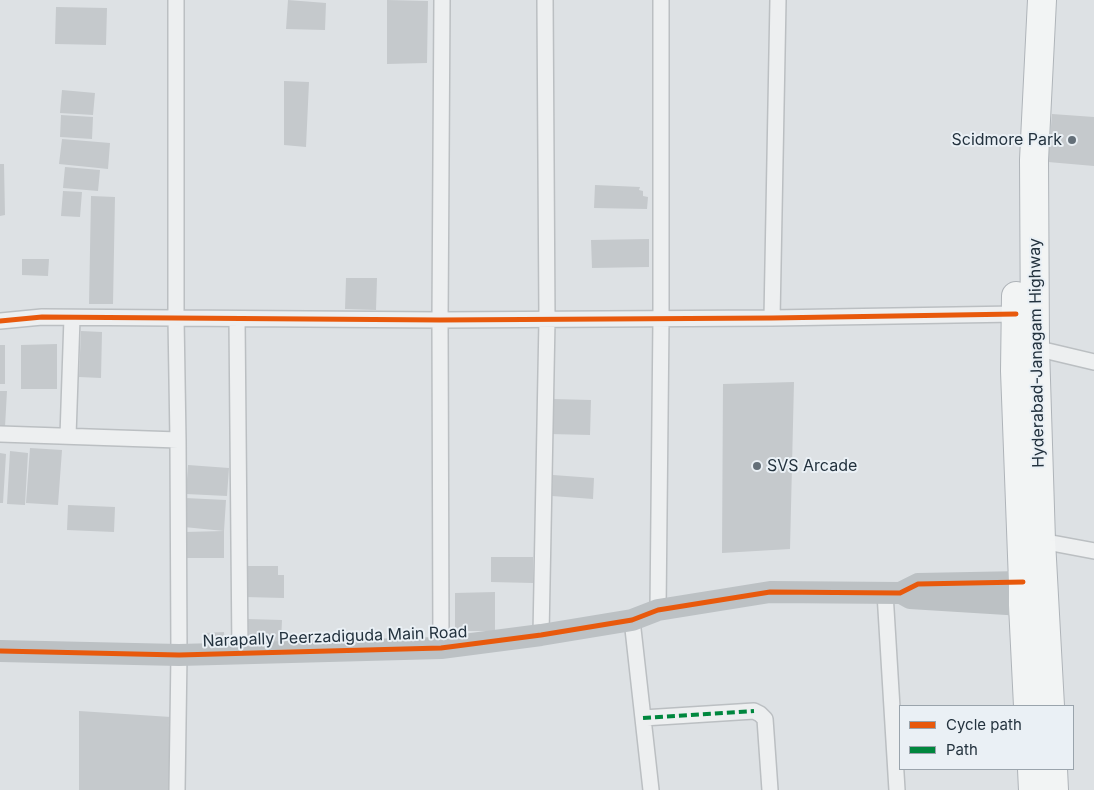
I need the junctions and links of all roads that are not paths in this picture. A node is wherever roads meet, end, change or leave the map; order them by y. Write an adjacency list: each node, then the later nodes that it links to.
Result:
1 (176, 0): 10 (street)
2 (442, 0): 14 (street)
3 (545, 0): 15 (street)
4 (661, 0): 13 (street)
5 (778, 0): 11 (street)
6 (1024, 0): 8 (highway, Hyderabad-Janagam Highway)
7 (1042, 0): 17 (highway, Hyderabad-Janagam Highway)
8 (1016, 314): 11 (street); 25 (highway, Hyderabad-Janagam Highway)
9 (72, 318): 10 (street); 16 (street); 20 (street)
10 (176, 318): 12 (street); 21 (street)
11 (772, 318): 13 (street)
12 (237, 319): 14 (street); 31 (street)
13 (662, 319): 15 (street); 26 (street)
14 (440, 320): 15 (street); 29 (street)
15 (547, 320): 28 (street)
16 (0, 321)
17 (1035, 348): 18 (street); 22 (highway, Hyderabad-Janagam Highway)
18 (1094, 362)
19 (0, 434): 20 (street)
20 (68, 436): 21 (street)
21 (178, 440): 32 (street)
22 (1041, 541): 23 (street); 34 (highway, Hyderabad-Janagam Highway)
23 (1094, 551)
24 (893, 593): 25 (street, Narapally Peerzadiguda Main Road); 26 (street, Narapally Peerzadiguda Main Road); 41 (street)
25 (1023, 594): 33 (highway, Hyderabad-Janagam Highway)
26 (658, 610): 27 (street, Narapally Peerzadiguda Main Road)
27 (632, 620): 28 (street, Narapally Peerzadiguda Main Road); 35 (street)
28 (541, 635): 29 (street, Narapally Peerzadiguda Main Road)
29 (441, 648): 31 (street, Narapally Peerzadiguda Main Road)
30 (0, 651): 32 (street, Narapally Peerzadiguda Main Road)
31 (240, 653): 32 (street, Narapally Peerzadiguda Main Road)
32 (179, 655): 38 (street)
33 (1028, 705)
34 (1050, 705)
35 (643, 718): 39 (street); 40 (street)
36 (1032, 770): 42 (highway)
37 (1053, 770): 43 (highway)
38 (177, 790)
39 (651, 790)
40 (770, 790)
41 (896, 790)
42 (1033, 790)
43 (1054, 790)

